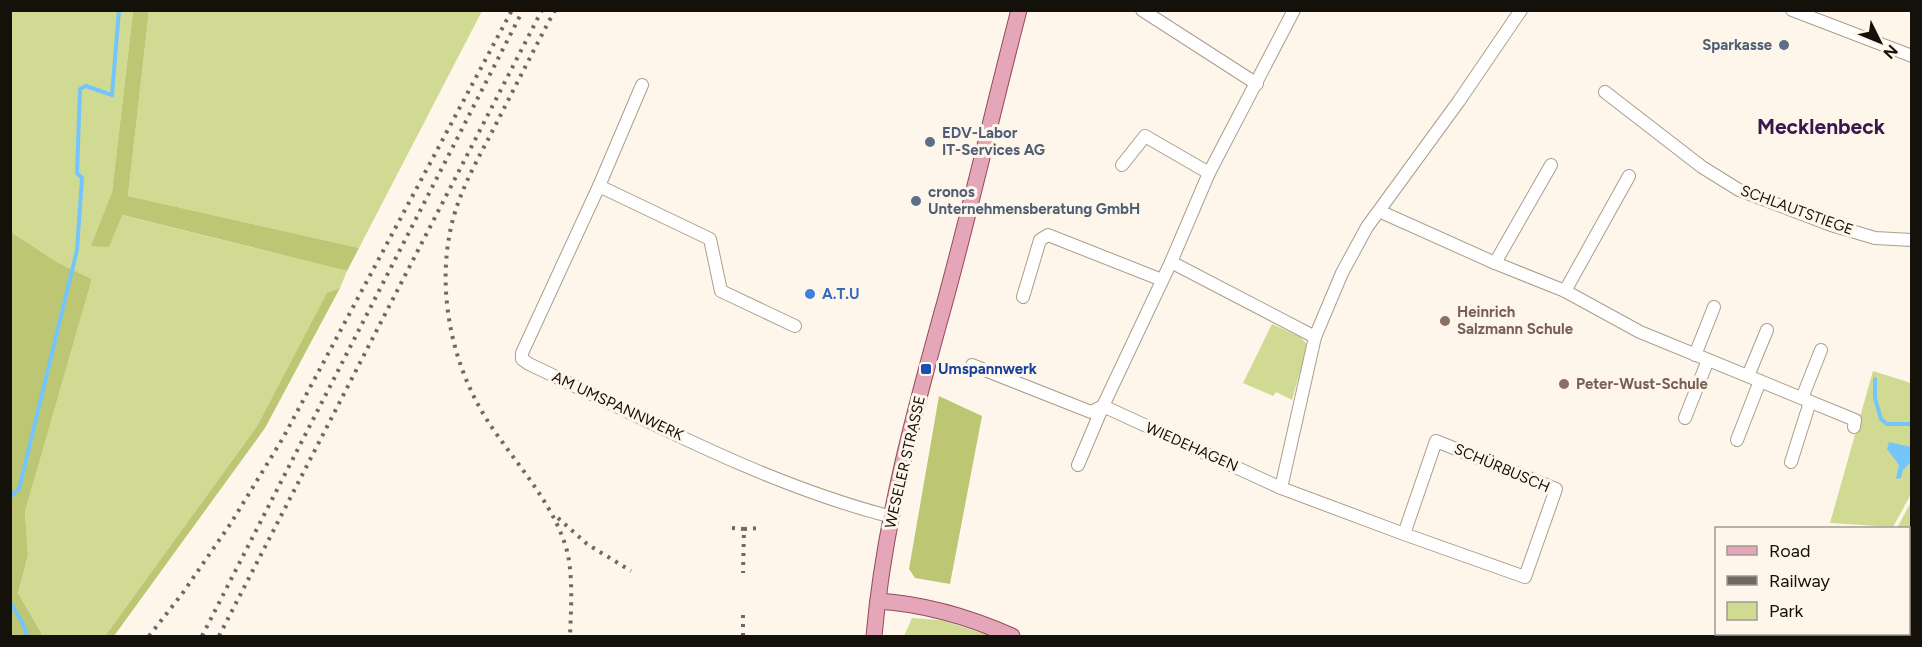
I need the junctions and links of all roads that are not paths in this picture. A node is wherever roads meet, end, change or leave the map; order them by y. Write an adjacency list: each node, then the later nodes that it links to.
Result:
1 (1019, 10): 39 (main road, WESELER STRASSE)
2 (1142, 10): 7 (street)
3 (1294, 10): 7 (street)
4 (1521, 10): 15 (street)
5 (1792, 10): 6 (street)
6 (1911, 56)
7 (1257, 84): 12 (street)
8 (642, 85): 14 (street, AM UMSPANNWERK)
9 (1605, 92): 16 (street, SCHLAUTSTIEGE)
10 (1122, 165): 12 (street)
11 (1551, 165): 18 (street)
12 (1209, 173): 17 (street)
13 (1629, 176): 20 (street)
14 (599, 186): 23 (street); 39 (street, AM UMSPANNWERK)
15 (1379, 211): 18 (street); 25 (street)
16 (1911, 240)
17 (1171, 261): 19 (street); 25 (street)
18 (1494, 263): 20 (street)
19 (1162, 280): 21 (street); 32 (street)
20 (1565, 291): 27 (street)
21 (1023, 297)
22 (1714, 307): 27 (street)
23 (795, 326)
24 (1767, 330): 30 (street)
25 (1316, 337): 38 (street)
26 (1821, 350): 31 (street)
27 (1695, 355): 28 (street)
28 (1708, 360): 30 (street); 33 (street)
29 (972, 365): 32 (street, WIEDEHAGEN)
30 (1754, 379): 31 (street); 35 (street)
31 (1806, 400): 34 (street); 36 (street)
32 (1103, 406): 37 (street); 38 (street, WIEDEHAGEN)
33 (1685, 417)
34 (1854, 427)
35 (1737, 440)
36 (1791, 462)
37 (1078, 465)
38 (1281, 488): 40 (street, SCHÜRBUSCH)
39 (892, 516): 41 (main road, WESELER STRASSE)
40 (1404, 534): 40 (street, SCHÜRBUSCH)
41 (878, 601): 42 (main road, WESELER STRASSE); 43 (main road)
42 (874, 636)
43 (1012, 636)

